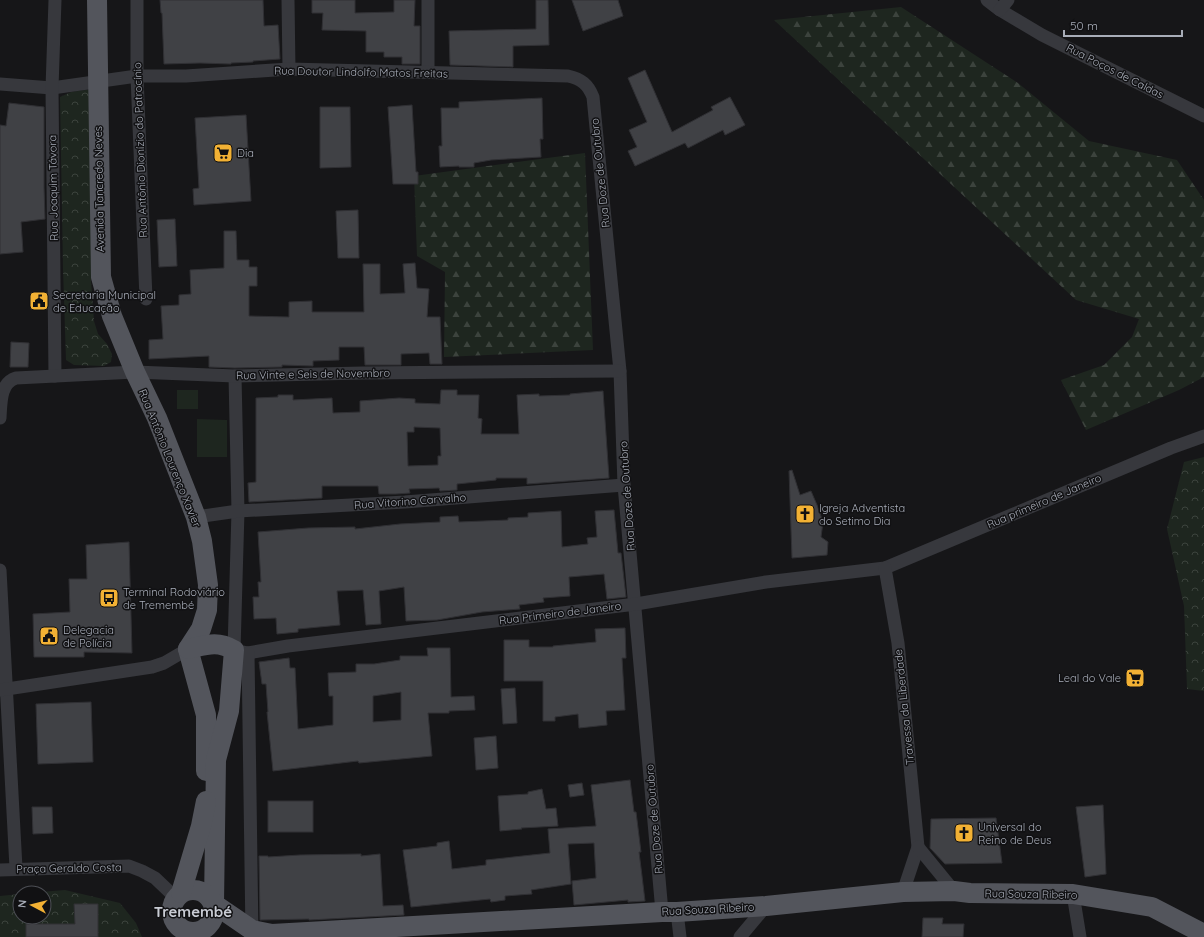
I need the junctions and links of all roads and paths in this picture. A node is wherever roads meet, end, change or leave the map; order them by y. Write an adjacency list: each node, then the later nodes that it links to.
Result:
1 (55, 0): 14 (street, Rua Joaquim Távora)
2 (97, 0): 11 (main road, Avenida Tancredo Neves)
3 (137, 0): 10 (street, Rua Antônio Dionízio do Patrocínio)
4 (288, 0): 8 (street)
5 (428, 0): 9 (street)
6 (987, 0): 7 (street, Rua Poços de Caldas)
7 (1004, 5): 15 (street, Rua Poços de Caldas)
8 (289, 69): 9 (street, Rua Doutor Lindolfo Matos Freitas); 10 (street, Rua Doutor Lindolfo Matos Freitas)
9 (428, 72): 12 (street, Rua Doutor Lindolfo Matos Freitas)
10 (137, 76): 11 (street, Rua Doutor Lindolfo Matos Freitas); 16 (street, Rua Antônio Dionízio do Patrocínio)
11 (98, 82): 14 (street, Rua Doutor Lindolfo Matos Freitas); 18 (main road, Avenida Tancredo Neves)
12 (584, 82): 17 (street, Rua Doze de Outubro)
13 (0, 84): 14 (street, Rua Doutor Lindolfo Matos Freitas)
14 (52, 88): 19 (street, Rua Joaquim Távora)
15 (1204, 116)
16 (146, 299)
17 (620, 371): 20 (street, Rua Vinte e Seis de Novembro); 23 (street, Rua Doze de Outubro)
18 (135, 372): 19 (street, Rua Vinte e Seis de Novembro); 20 (street, Rua Vinte e Seis de Novembro); 25 (main road, Rua Antônio Lourenço Xavier)
19 (54, 376): 21 (street, Rua Vinte e Seis de Novembro)
20 (235, 376): 24 (street)
21 (0, 418)
22 (1204, 436): 26 (street, Rua primeiro de Janeiro)
23 (624, 485): 24 (street, Rua Vitorino Carvalho); 28 (street, Rua Doze de Outubro)
24 (238, 511): 25 (street, Rua Vitorino Carvalho); 30 (street)
25 (196, 517): 29 (main road, Rua Antônio Lourenço Xavier)
26 (885, 568): 28 (street, Rua Primeiro de Janeiro); 32 (street, Travessa da Liberdade)
27 (0, 570): 31 (street)
28 (636, 604): 30 (street, Rua Primeiro de Janeiro); 41 (street, Rua Doze de Outubro)
29 (188, 649): 30 (main road); 31 (street); 38 (main road)
30 (241, 652): 40 (main road); 43 (street)
31 (3, 690): 33 (street)
32 (918, 847): 35 (street); 36 (street)
33 (16, 868): 34 (street, Praça Geraldo Costa); 38 (street, Praça Geraldo Costa)
34 (0, 870)
35 (954, 891): 36 (main road, Rua Souza Ribeiro); 37 (main road, Rua Souza Ribeiro)
36 (903, 892): 39 (main road, Rua Souza Ribeiro)
37 (1073, 894): 44 (main road, Rua Souza Ribeiro); 48 (street)
38 (178, 895): 40 (main road); 42 (main road)
39 (766, 906): 41 (main road, Rua Souza Ribeiro); 47 (street)
40 (213, 911): 42 (main road); 43 (main road, Rua Souza Ribeiro); 45 (main road)
41 (669, 912): 43 (main road, Rua Souza Ribeiro); 46 (street, Rua Doze de Outubro)
42 (180, 931)
43 (252, 933)
44 (1204, 934)
45 (216, 937)
46 (680, 937)
47 (740, 937)
48 (1080, 937)

